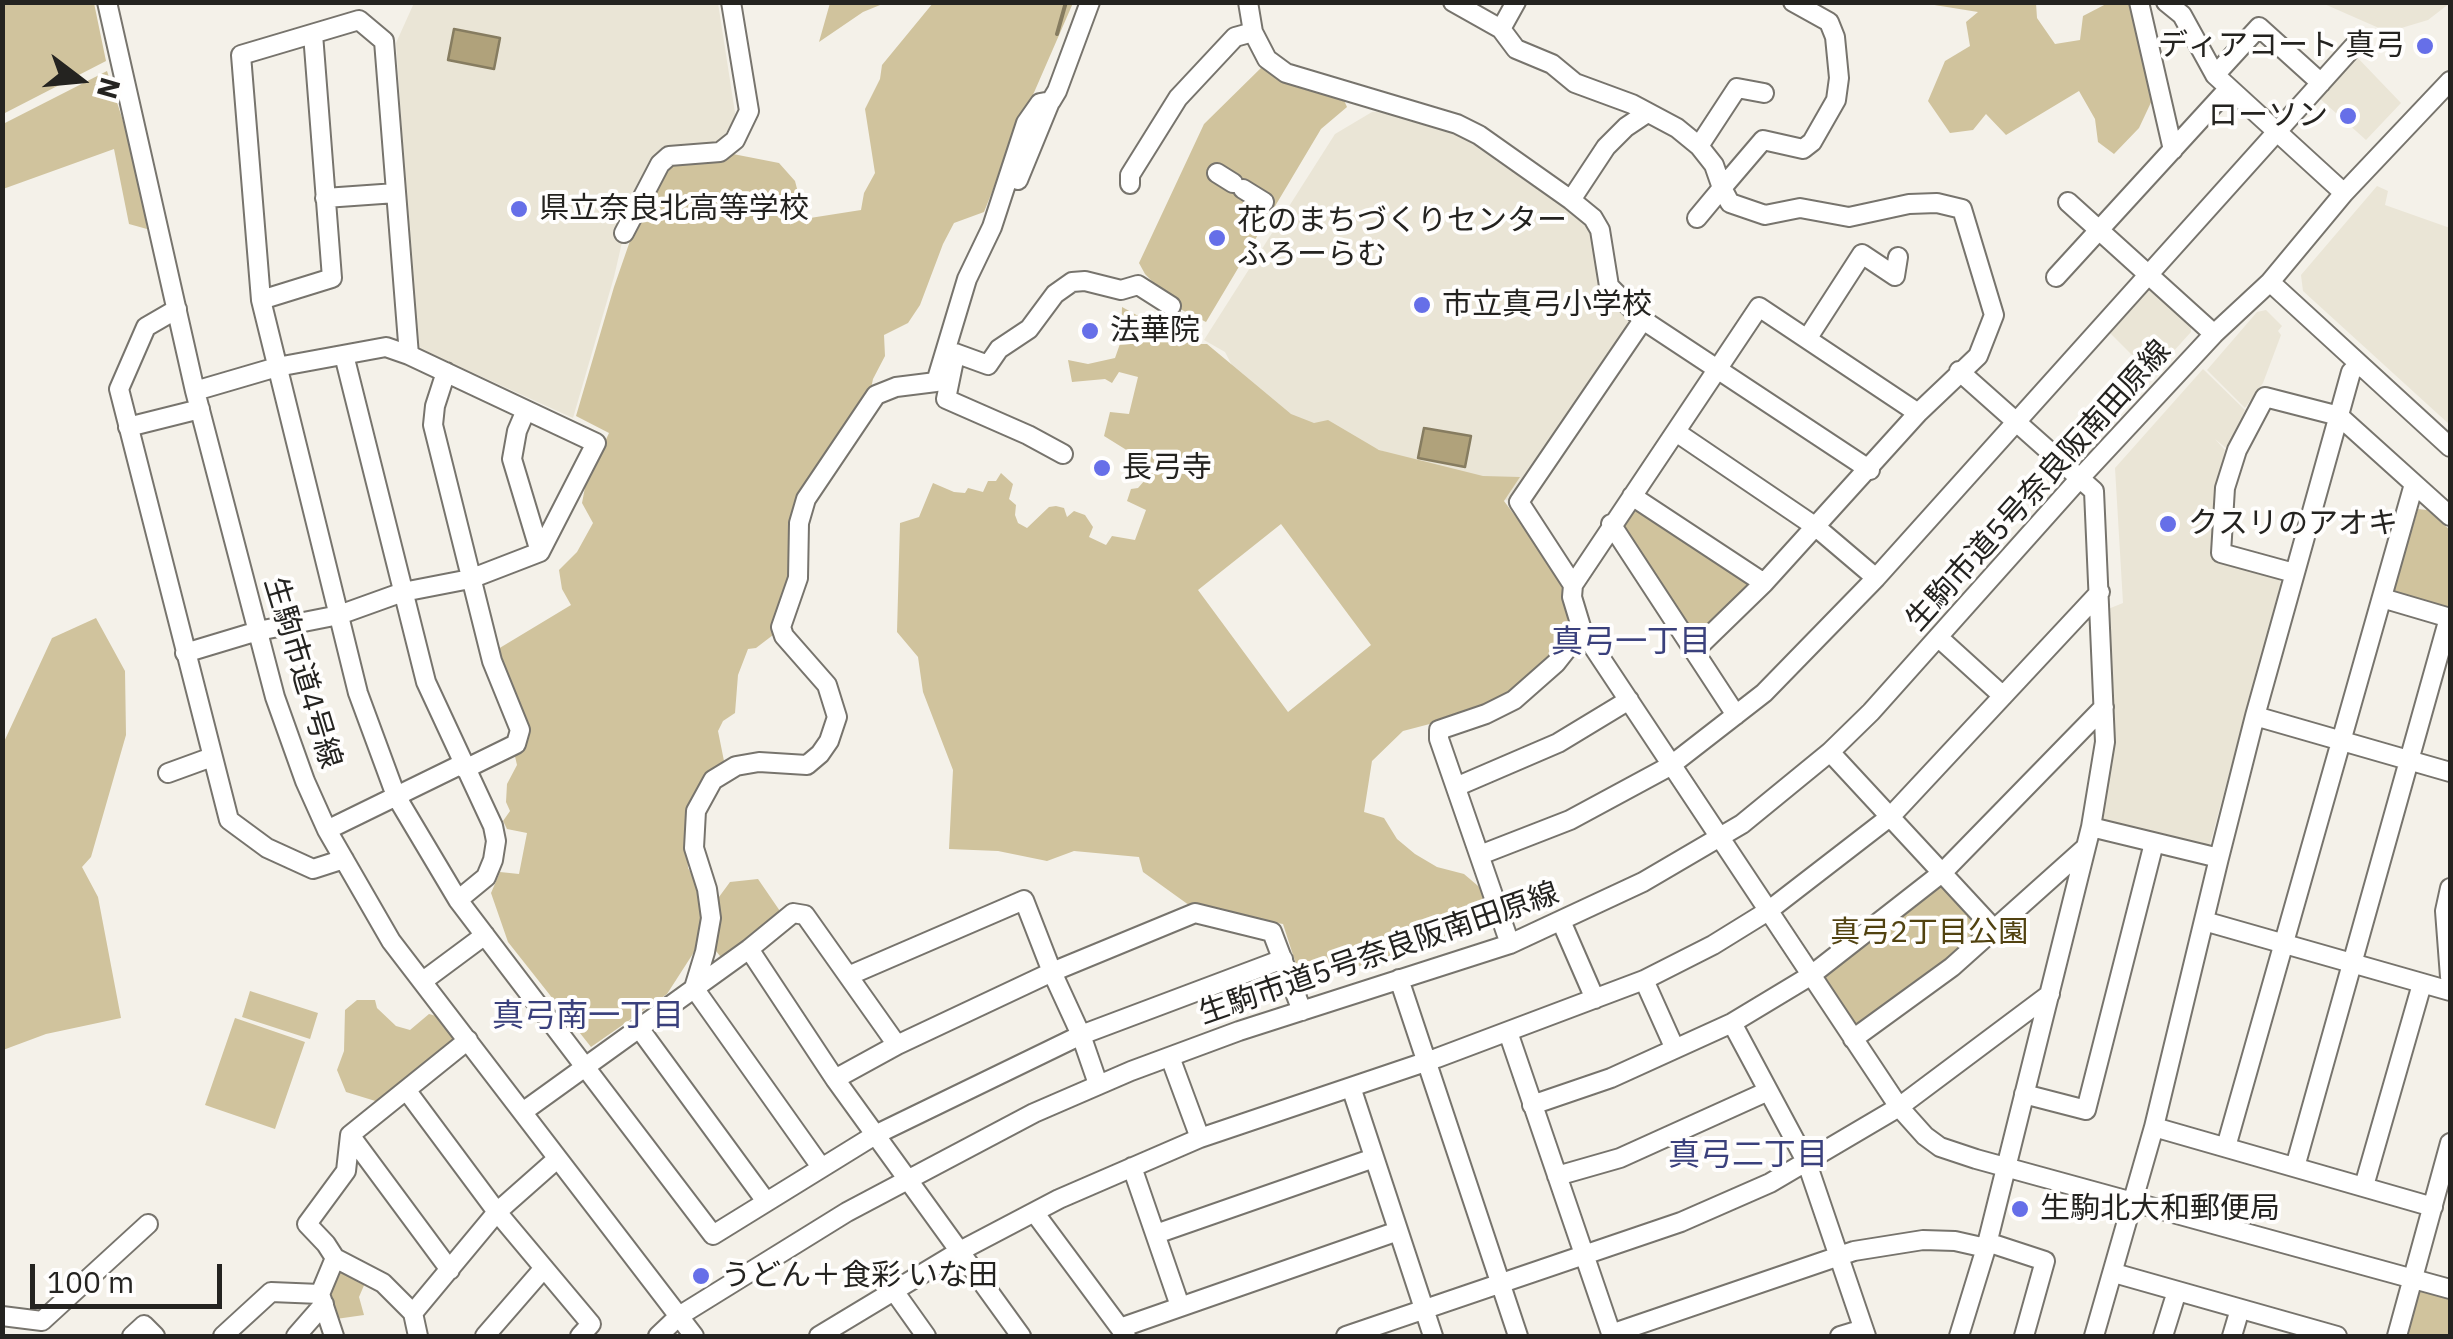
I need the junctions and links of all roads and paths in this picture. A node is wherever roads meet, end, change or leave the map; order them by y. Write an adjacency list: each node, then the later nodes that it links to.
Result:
1 (107, 2): 41 (street, 生駒市道4号線)
2 (732, 2): 34 (street)
3 (1090, 2): 18 (street)
4 (1248, 2): 11 (street)
5 (1454, 2): 10 (street)
6 (1516, 2): 10 (street)
7 (1794, 2): 25 (street)
8 (2139, 2): 22 (street)
9 (2166, 2): 15 (street)
10 (1501, 29): 19 (street)
11 (1253, 32): 24 (street); 29 (street)
12 (313, 34): 27 (street); 28 (street); 39 (street)
13 (2353, 47): 16 (street)
14 (2450, 81): 26 (street, 生駒市道5号奈良阪南田原線)
15 (2222, 82): 16 (street); 20 (street); 22 (street)
16 (2321, 83): 20 (street)
17 (1764, 93): 21 (street)
18 (1050, 100): 45 (street); 130 (street)
19 (1648, 113): 21 (street); 29 (street)
20 (2276, 131): 26 (street); 36 (street)
21 (1699, 146): 25 (street)
22 (2173, 150): 33 (street)
23 (1231, 182): 30 (street)
24 (1130, 184)
25 (1722, 188): 32 (street); 51 (street)
26 (2344, 192): 38 (street, 生駒市道5号奈良阪南田原線)
27 (396, 193): 28 (street); 46 (street)
28 (326, 198): 39 (street)
29 (1571, 200): 42 (street)
30 (1264, 202)
31 (2068, 202): 33 (street)
32 (1697, 218)
33 (2099, 231): 36 (street); 37 (street)
34 (624, 233)
35 (1898, 257): 44 (street)
36 (2147, 275): 43 (street); 57 (street)
37 (2056, 276)
38 (2270, 282): 43 (street, 生駒市道5号奈良阪南田原線); 48 (street)
39 (261, 300): 49 (street)
40 (1171, 306): 45 (street)
41 (177, 309): 53 (street, 生駒市道4号線); 58 (street)
42 (1643, 320): 50 (street); 74 (street)
43 (2214, 334): 63 (street, 生駒市道5号奈良阪南田原線)
44 (1807, 339): 50 (street); 55 (street)
45 (955, 353): 61 (street)
46 (408, 354): 47 (street); 52 (street)
47 (344, 355): 49 (street); 75 (street)
48 (2360, 364): 56 (street); 60 (street)
49 (277, 367): 53 (street); 78 (street)
50 (1718, 371): 59 (street); 62 (street)
51 (1960, 371): 55 (street); 57 (street)
52 (446, 372): 54 (street); 72 (street)
53 (198, 400): 58 (street); 81 (street, 生駒市道4号線)
54 (526, 410): 69 (street); 69 (street)
55 (1918, 413): 62 (street)
56 (2340, 416): 64 (street); 70 (street); 70 (street)
57 (2016, 421): 63 (street); 71 (street)
58 (128, 427): 84 (street)
59 (1676, 432): 65 (street); 68 (street)
60 (2450, 447)
61 (1063, 454)
62 (1870, 470): 68 (street)
63 (2080, 478): 76 (street); 82 (street, 生駒市道5号奈良阪南田原線)
64 (2414, 484): 66 (street); 77 (street)
65 (1632, 496): 67 (street); 73 (street)
66 (2450, 516)
67 (1611, 524): 74 (street); 83 (street)
68 (1816, 527): 71 (street); 73 (street)
69 (540, 552): 72 (street)
70 (2294, 573): 89 (street)
71 (1876, 578): 88 (street)
72 (470, 579): 75 (street); 95 (street)
73 (1764, 583): 83 (street)
74 (1573, 585): 80 (street)
75 (403, 592): 78 (street); 95 (street)
76 (2100, 592): 85 (street); 87 (street)
77 (2382, 598): 79 (street); 90 (street)
78 (339, 615): 81 (street); 99 (street)
79 (2450, 618): 93 (street)
80 (1582, 630): 86 (street); 98 (street)
81 (258, 631): 84 (street); 102 (street, 生駒市道4号線)
82 (1938, 638): 85 (street); 91 (street, 生駒市道5号奈良阪南田原線)
83 (1695, 650): 88 (street)
84 (184, 653): 92 (street)
85 (2004, 696): 100 (street)
86 (1629, 700): 94 (street); 98 (street)
87 (2104, 707): 101 (street); 109 (street)
88 (1736, 715): 94 (street)
89 (2255, 716): 90 (street); 107 (street)
90 (2340, 740): 93 (street); 118 (street)
91 (1830, 752): 100 (street); 103 (street, 生駒市道5号奈良阪南田原線)
92 (212, 757): 97 (street); 108 (street)
93 (2410, 760): 96 (street); 121 (street)
94 (1670, 766): 103 (street); 106 (street)
95 (463, 767): 99 (street); 111 (street)
96 (2450, 772)
97 (168, 774)
98 (1458, 786): 106 (street)
99 (396, 796): 102 (street); 111 (street)
100 (1891, 816): 109 (street); 112 (street)
101 (2091, 827): 104 (street); 105 (street)
102 (327, 830): 108 (street, 生駒市道4号線)
103 (1719, 839): 112 (street); 113 (street, 生駒市道5号奈良阪南田原線)
104 (2154, 843): 107 (street); 151 (street)
105 (2085, 847): 115 (street); 132 (street)
106 (1480, 855): 117 (street)
107 (2219, 858): 114 (street)
108 (344, 859): 128 (street, 生駒市道4号線)
109 (1943, 872): 115 (street); 124 (street)
110 (2450, 888): 125 (street)
111 (458, 900): 116 (street)
112 (1768, 911): 124 (street); 127 (street)
113 (1561, 921): 117 (street, 生駒市道5号奈良阪南田原線); 133 (street)
114 (2204, 921): 118 (street); 155 (street)
115 (1994, 929): 140 (street)
116 (485, 935): 128 (street); 145 (street)
117 (1510, 944): 126 (street, 生駒市道5号奈良阪南田原線)
118 (2283, 944): 121 (street); 160 (street)
119 (749, 948): 123 (street); 130 (street); 146 (street)
120 (1283, 960): 122 (street); 134 (street); 138 (street)
121 (2352, 963): 129 (street); 167 (street)
122 (1052, 972): 123 (street); 138 (street); 141 (street)
123 (848, 976): 141 (street)
124 (1810, 976): 135 (street); 140 (street)
125 (2450, 976)
126 (1399, 979): 134 (street, 生駒市道5号奈良阪南田原線); 144 (street)
127 (1644, 980): 133 (street); 142 (street)
128 (423, 981): 139 (street, 生駒市道4号線)
129 (2422, 984): 131 (street); 170 (street)
130 (694, 988): 136 (street); 165 (street)
131 (2450, 992)
132 (2050, 994): 151 (street); 153 (street)
133 (1594, 999): 137 (street)
134 (1302, 1011): 143 (street, 生駒市道5号奈良阪南田原線)
135 (1732, 1023): 142 (street); 150 (street)
136 (639, 1028): 145 (street); 171 (street)
137 (1508, 1032): 144 (street); 152 (street)
138 (1081, 1035): 147 (street); 156 (street)
139 (468, 1040): 149 (street); 154 (street, 生駒市道4号線)
140 (1853, 1040): 153 (street)
141 (897, 1045): 146 (street)
142 (1675, 1049): 152 (street)
143 (1170, 1057): 147 (street, 生駒市道5号奈良阪南田原線); 158 (street)
144 (1427, 1062): 148 (street); 188 (street)
145 (585, 1067): 154 (street); 171 (street)
146 (835, 1079): 156 (street)
147 (1098, 1084): 169 (street, 生駒市道5号奈良阪南田原線)
148 (1351, 1087): 158 (street); 161 (street)
149 (407, 1091): 157 (street); 174 (street)
150 (1766, 1092): 163 (street); 168 (street)
151 (2024, 1094): 164 (street)
152 (1532, 1105): 168 (street)
153 (1899, 1107): 163 (street); 164 (street)
154 (524, 1111): 162 (street, 生駒市道4号線)
155 (2154, 1127): 160 (street); 172 (street)
156 (876, 1135): 165 (street); 169 (street)
157 (350, 1136): 183 (street); 185 (street)
158 (1200, 1138): 166 (street)
159 (2450, 1143): 173 (street)
160 (2226, 1147): 167 (street)
161 (1374, 1158): 177 (street); 178 (street)
162 (557, 1159): 174 (street); 198 (street, 生駒市道4号線)
163 (1807, 1162): 181 (street); 182 (street)
164 (2004, 1166): 172 (street); 179 (street)
165 (822, 1167): 171 (street)
166 (1132, 1167): 175 (street); 178 (street)
167 (2294, 1167): 170 (street)
168 (1557, 1176): 181 (street)
169 (908, 1178): 180 (street); 198 (street, 生駒市道5号奈良阪南田原線)
170 (2364, 1186): 173 (street)
171 (765, 1200)
172 (2134, 1200): 186 (street); 187 (street)
173 (2433, 1207): 187 (street)
174 (497, 1212): 184 (street); 185 (street)
175 (1034, 1212): 180 (street); 200 (street)
176 (148, 1224): 197 (street)
177 (1398, 1231): 193 (street); 194 (street)
178 (1156, 1234): 193 (street)
179 (1986, 1245): 182 (street); 220 (street); 221 (street)
180 (960, 1251): 190 (street); 215 (street)
181 (1585, 1254): 188 (street); 202 (street)
182 (1840, 1256): 201 (street); 202 (street)
183 (335, 1258): 192 (street); 196 (street)
184 (544, 1268): 209 (street); 210 (street)
185 (450, 1270): 196 (street)
186 (2114, 1274): 191 (street); 222 (street)
187 (2414, 1278): 189 (street); 226 (street)
188 (1500, 1284): 194 (street); 218 (street)
189 (2450, 1289)
190 (894, 1291): 213 (street); 214 (street)
191 (2177, 1291): 195 (street); 223 (street)
192 (322, 1299): 205 (street); 206 (street); 207 (street)
193 (1180, 1306): 200 (street)
194 (1424, 1309): 216 (street); 217 (street)
195 (2240, 1309): 199 (street); 224 (street)
196 (413, 1312): 208 (street)
197 (2, 1316)
198 (679, 1316): 211 (street, 生駒市道5号奈良阪南田原線); 212 (street, 生駒市道4号線)
199 (2299, 1331): 225 (street)
200 (1123, 1332)
201 (1864, 1332): 219 (street)
202 (1611, 1335)
203 (132, 1336): 204 (street)
204 (154, 1336)
205 (223, 1336)
206 (296, 1336)
207 (334, 1336)
208 (418, 1336)
209 (484, 1336)
210 (580, 1336)
211 (658, 1336)
212 (694, 1336)
213 (819, 1336)
214 (926, 1336)
215 (1021, 1336)
216 (1346, 1336)
217 (1433, 1336)
218 (1518, 1336)
219 (1840, 1336)
220 (1959, 1336)
221 (2024, 1336)
222 (2094, 1336)
223 (2164, 1336)
224 (2232, 1336)
225 (2337, 1336)
226 (2397, 1336)

